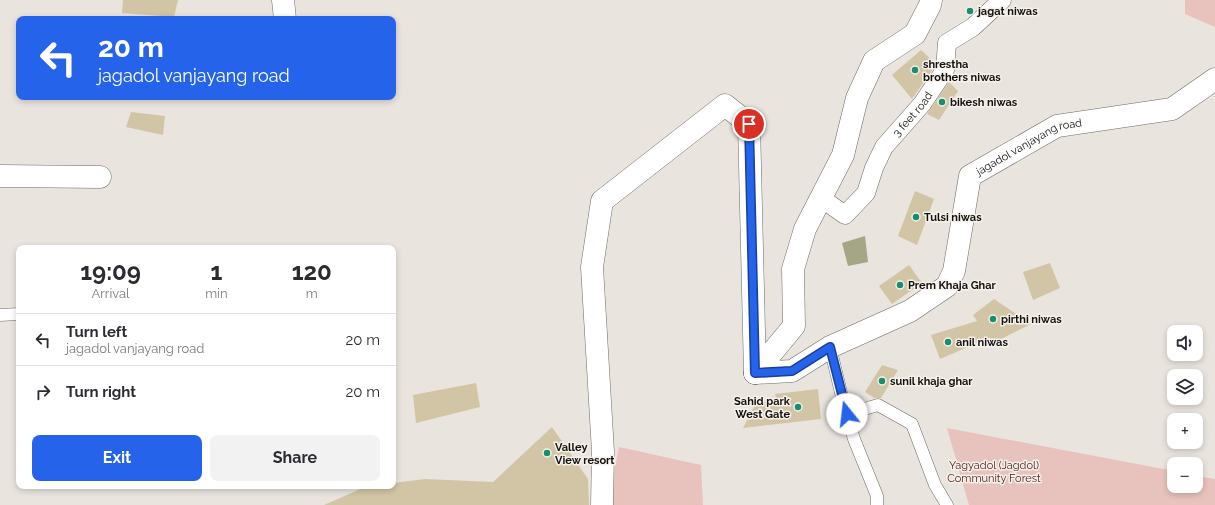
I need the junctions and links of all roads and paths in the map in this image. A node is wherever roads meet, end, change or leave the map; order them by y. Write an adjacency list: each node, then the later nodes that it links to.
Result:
1 (283, 0): 4 (street)
2 (931, 0): 8 (street)
3 (1002, 0): 8 (street, 3 feet road)
4 (285, 16)
5 (1215, 79): 11 (street, jagadol vanjayang road)
6 (0, 176): 7 (street)
7 (100, 177)
8 (821, 198): 12 (street)
9 (16, 314): 10 (lane)
10 (0, 315)
11 (830, 347): 12 (street, jagadol vanjayang road); 13 (lane)
12 (755, 373): 14 (street)
13 (847, 414): 15 (lane); 16 (lane)
14 (602, 505)
15 (877, 505)
16 (947, 505)

